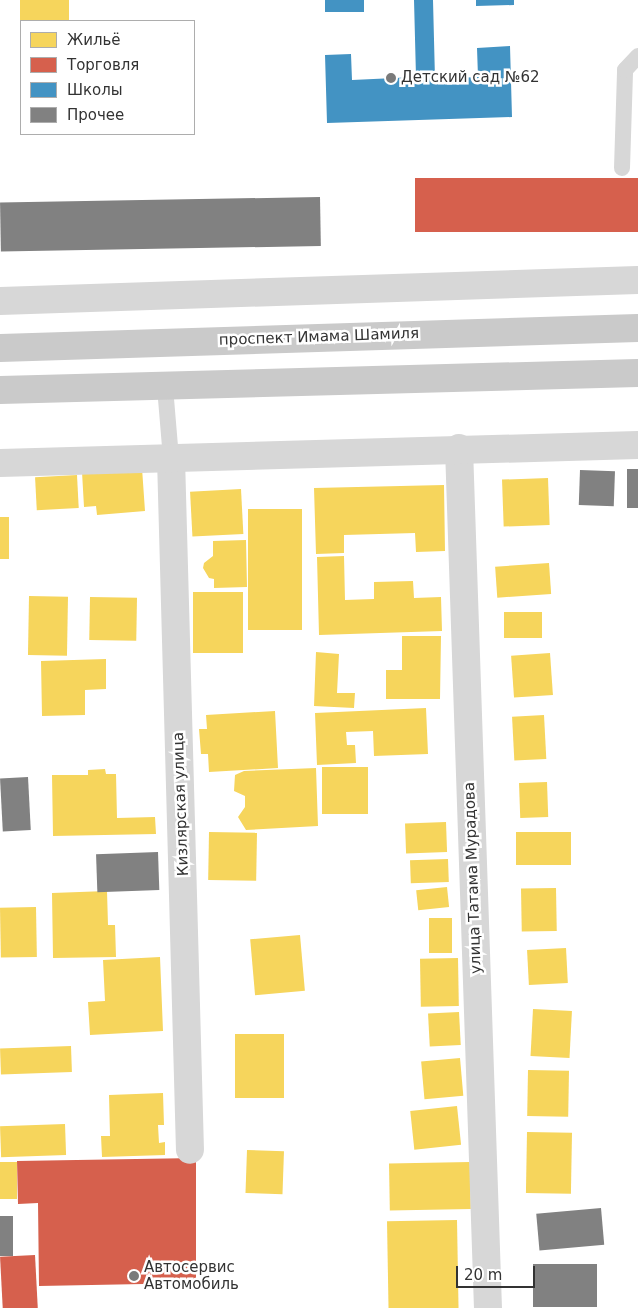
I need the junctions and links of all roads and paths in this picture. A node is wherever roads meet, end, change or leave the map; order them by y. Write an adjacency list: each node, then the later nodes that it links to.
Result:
1 (638, 56): 2 (lane)
2 (622, 168)
3 (638, 280): 4 (street)
4 (0, 301)
5 (638, 328): 6 (main road, проспект Имама Шамиля)
6 (0, 348)
7 (638, 373): 8 (main road)
8 (165, 388): 9 (main road); 12 (lane)
9 (0, 390)
10 (638, 445): 11 (street)
11 (459, 448): 12 (street); 15 (street, улица Татама Мурадова)
12 (171, 458): 13 (street); 14 (street, Кизлярская улица)
13 (0, 463)
14 (190, 1150)
15 (488, 1308)

